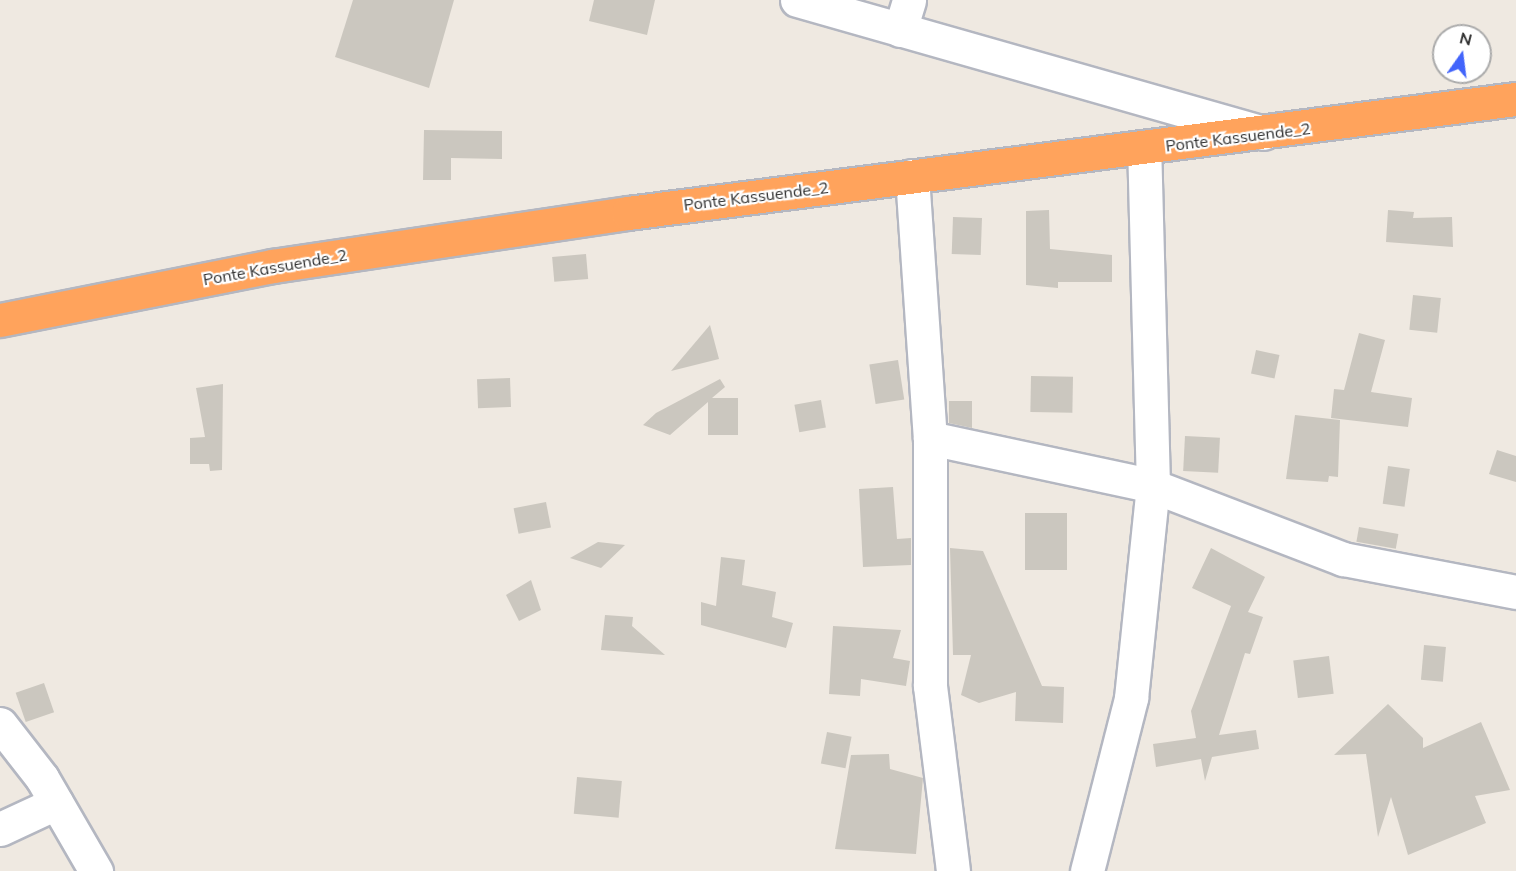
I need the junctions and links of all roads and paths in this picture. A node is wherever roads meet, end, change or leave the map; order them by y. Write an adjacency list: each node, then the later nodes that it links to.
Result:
1 (797, 0): 2 (street)
2 (904, 15): 4 (street)
3 (1516, 99): 4 (highway, Ponte Kassuende_2)
4 (1268, 134): 5 (highway, Ponte Kassuende_2)
5 (1144, 149): 6 (highway, Ponte Kassuende_2); 9 (street)
6 (912, 176): 7 (highway, Ponte Kassuende_2); 8 (street)
7 (0, 320)
8 (930, 438): 9 (street); 15 (street)
9 (1153, 486): 10 (street); 16 (street)
10 (1516, 592)
11 (0, 724): 12 (street)
12 (56, 803): 13 (street); 14 (street)
13 (0, 829)
14 (96, 871)
15 (953, 871)
16 (1087, 871)

